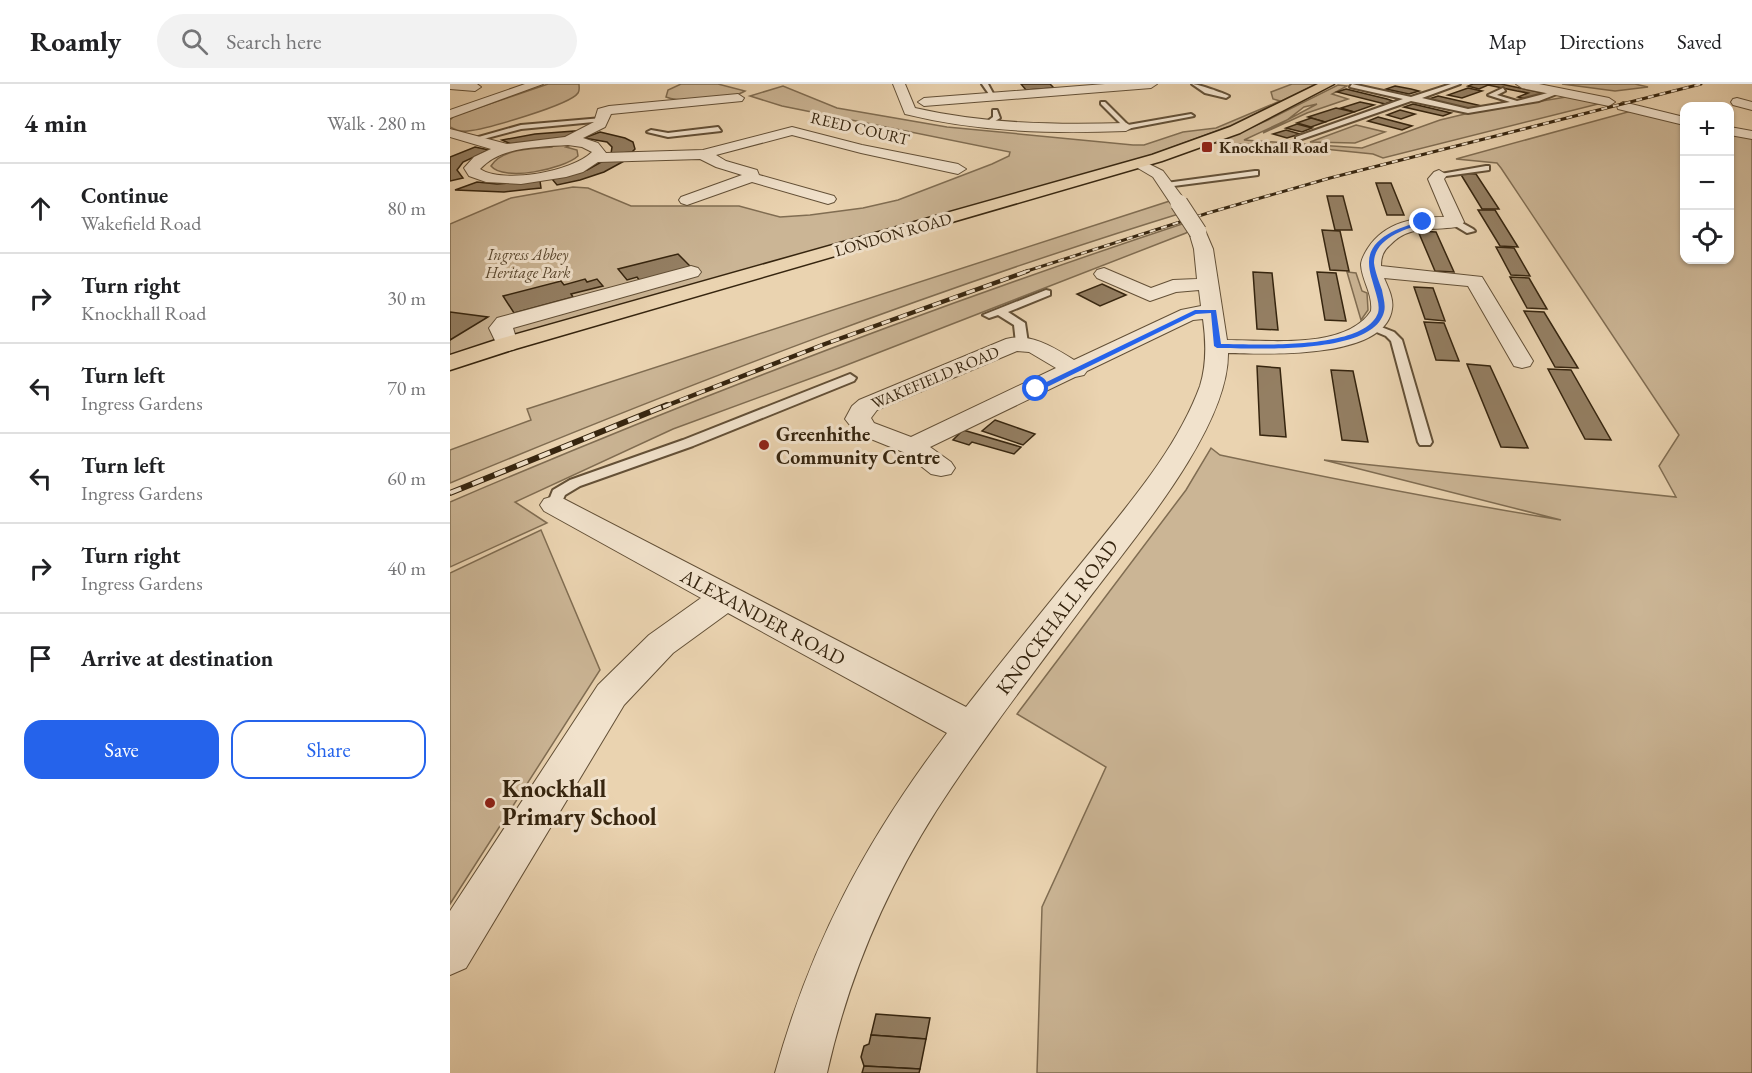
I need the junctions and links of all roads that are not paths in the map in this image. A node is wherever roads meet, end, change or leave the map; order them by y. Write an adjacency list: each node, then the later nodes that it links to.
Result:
1 (537, 84): 34 (street)
2 (899, 84): 26 (street)
3 (984, 84): 18 (lane)
4 (1151, 84): 18 (street)
5 (1195, 84): 19 (lane)
6 (1328, 84): 54 (main road, LONDON ROAD)
7 (1457, 84): 15 (lane)
8 (450, 85): 9 (street)
9 (480, 85): 17 (street)
10 (1352, 86): 21 (lane)
11 (1486, 87): 13 (lane)
12 (1426, 88): 15 (lane)
13 (1513, 88): 16 (street); 23 (lane)
14 (660, 90): 28 (street)
15 (1438, 91): 21 (lane)
16 (1559, 92): 23 (lane); 24 (street)
17 (450, 94)
18 (993, 96): 26 (street)
19 (1226, 96)
20 (738, 98): 28 (street)
21 (1412, 99): 30 (lane); 47 (lane)
22 (1475, 100): 30 (lane)
23 (1521, 102): 30 (lane)
24 (1609, 102)
25 (1737, 102): 32 (street)
26 (908, 103): 40 (street)
27 (1103, 103): 41 (lane)
28 (656, 105): 36 (street)
29 (716, 106): 42 (street)
30 (1500, 106)
31 (1623, 106): 37 (street)
32 (1752, 106)
33 (995, 111): 40 (lane)
34 (450, 114)
35 (1191, 116): 41 (lane)
36 (602, 120): 48 (lane); 49 (street)
37 (1680, 120)
38 (819, 121): 43 (street)
39 (1752, 123): 46 (street)
40 (987, 124): 41 (street)
41 (1126, 127)
42 (718, 129): 44 (lane); 50 (street)
43 (792, 131): 50 (street, REED COURT); 56 (street, REED COURT)
44 (651, 132)
45 (450, 133): 48 (street)
46 (1740, 133)
47 (1299, 139)
48 (472, 140): 51 (street)
49 (568, 141): 51 (street); 53 (street)
50 (754, 141): 52 (street, REED COURT)
51 (508, 149): 59 (street)
52 (703, 154): 53 (street, REED COURT); 60 (street)
53 (597, 158): 59 (street)
54 (1139, 164): 62 (street, KNOCKHALL ROAD); 72 (main road, LONDON ROAD)
55 (1486, 168): 58 (lane)
56 (958, 169)
57 (1255, 173): 62 (lane)
58 (1439, 175): 65 (street)
59 (482, 177): 61 (street)
60 (751, 177): 63 (street); 64 (street)
61 (461, 184)
62 (1166, 185): 69 (street, KNOCKHALL ROAD, bridge)
63 (824, 193)
64 (687, 200)
65 (1372, 271): 70 (street); 74 (street)
66 (691, 272): 72 (street)
67 (1104, 274): 69 (street)
68 (1046, 293): 71 (lane)
69 (1211, 298): 73 (street, KNOCKHALL ROAD); 76 (street)
70 (1371, 326): 73 (street); 78 (lane)
71 (1022, 343): 76 (street, WAKEFIELD ROAD); 79 (street, WAKEFIELD ROAD)
72 (507, 344): 75 (main road, LONDON ROAD)
73 (1217, 346): 83 (street, KNOCKHALL ROAD)
74 (1522, 361)
75 (450, 363)
76 (1076, 370): 79 (street)
77 (850, 378): 81 (lane)
78 (1425, 442)
79 (912, 446): 80 (street, WAKEFIELD ROAD)
80 (942, 468)
81 (554, 505): 82 (street, ALEXANDER ROAD)
82 (726, 597): 83 (street, ALEXANDER ROAD); 84 (street)
83 (973, 729): 85 (street, KNOCKHALL ROAD)
84 (450, 952)
85 (801, 1073)

